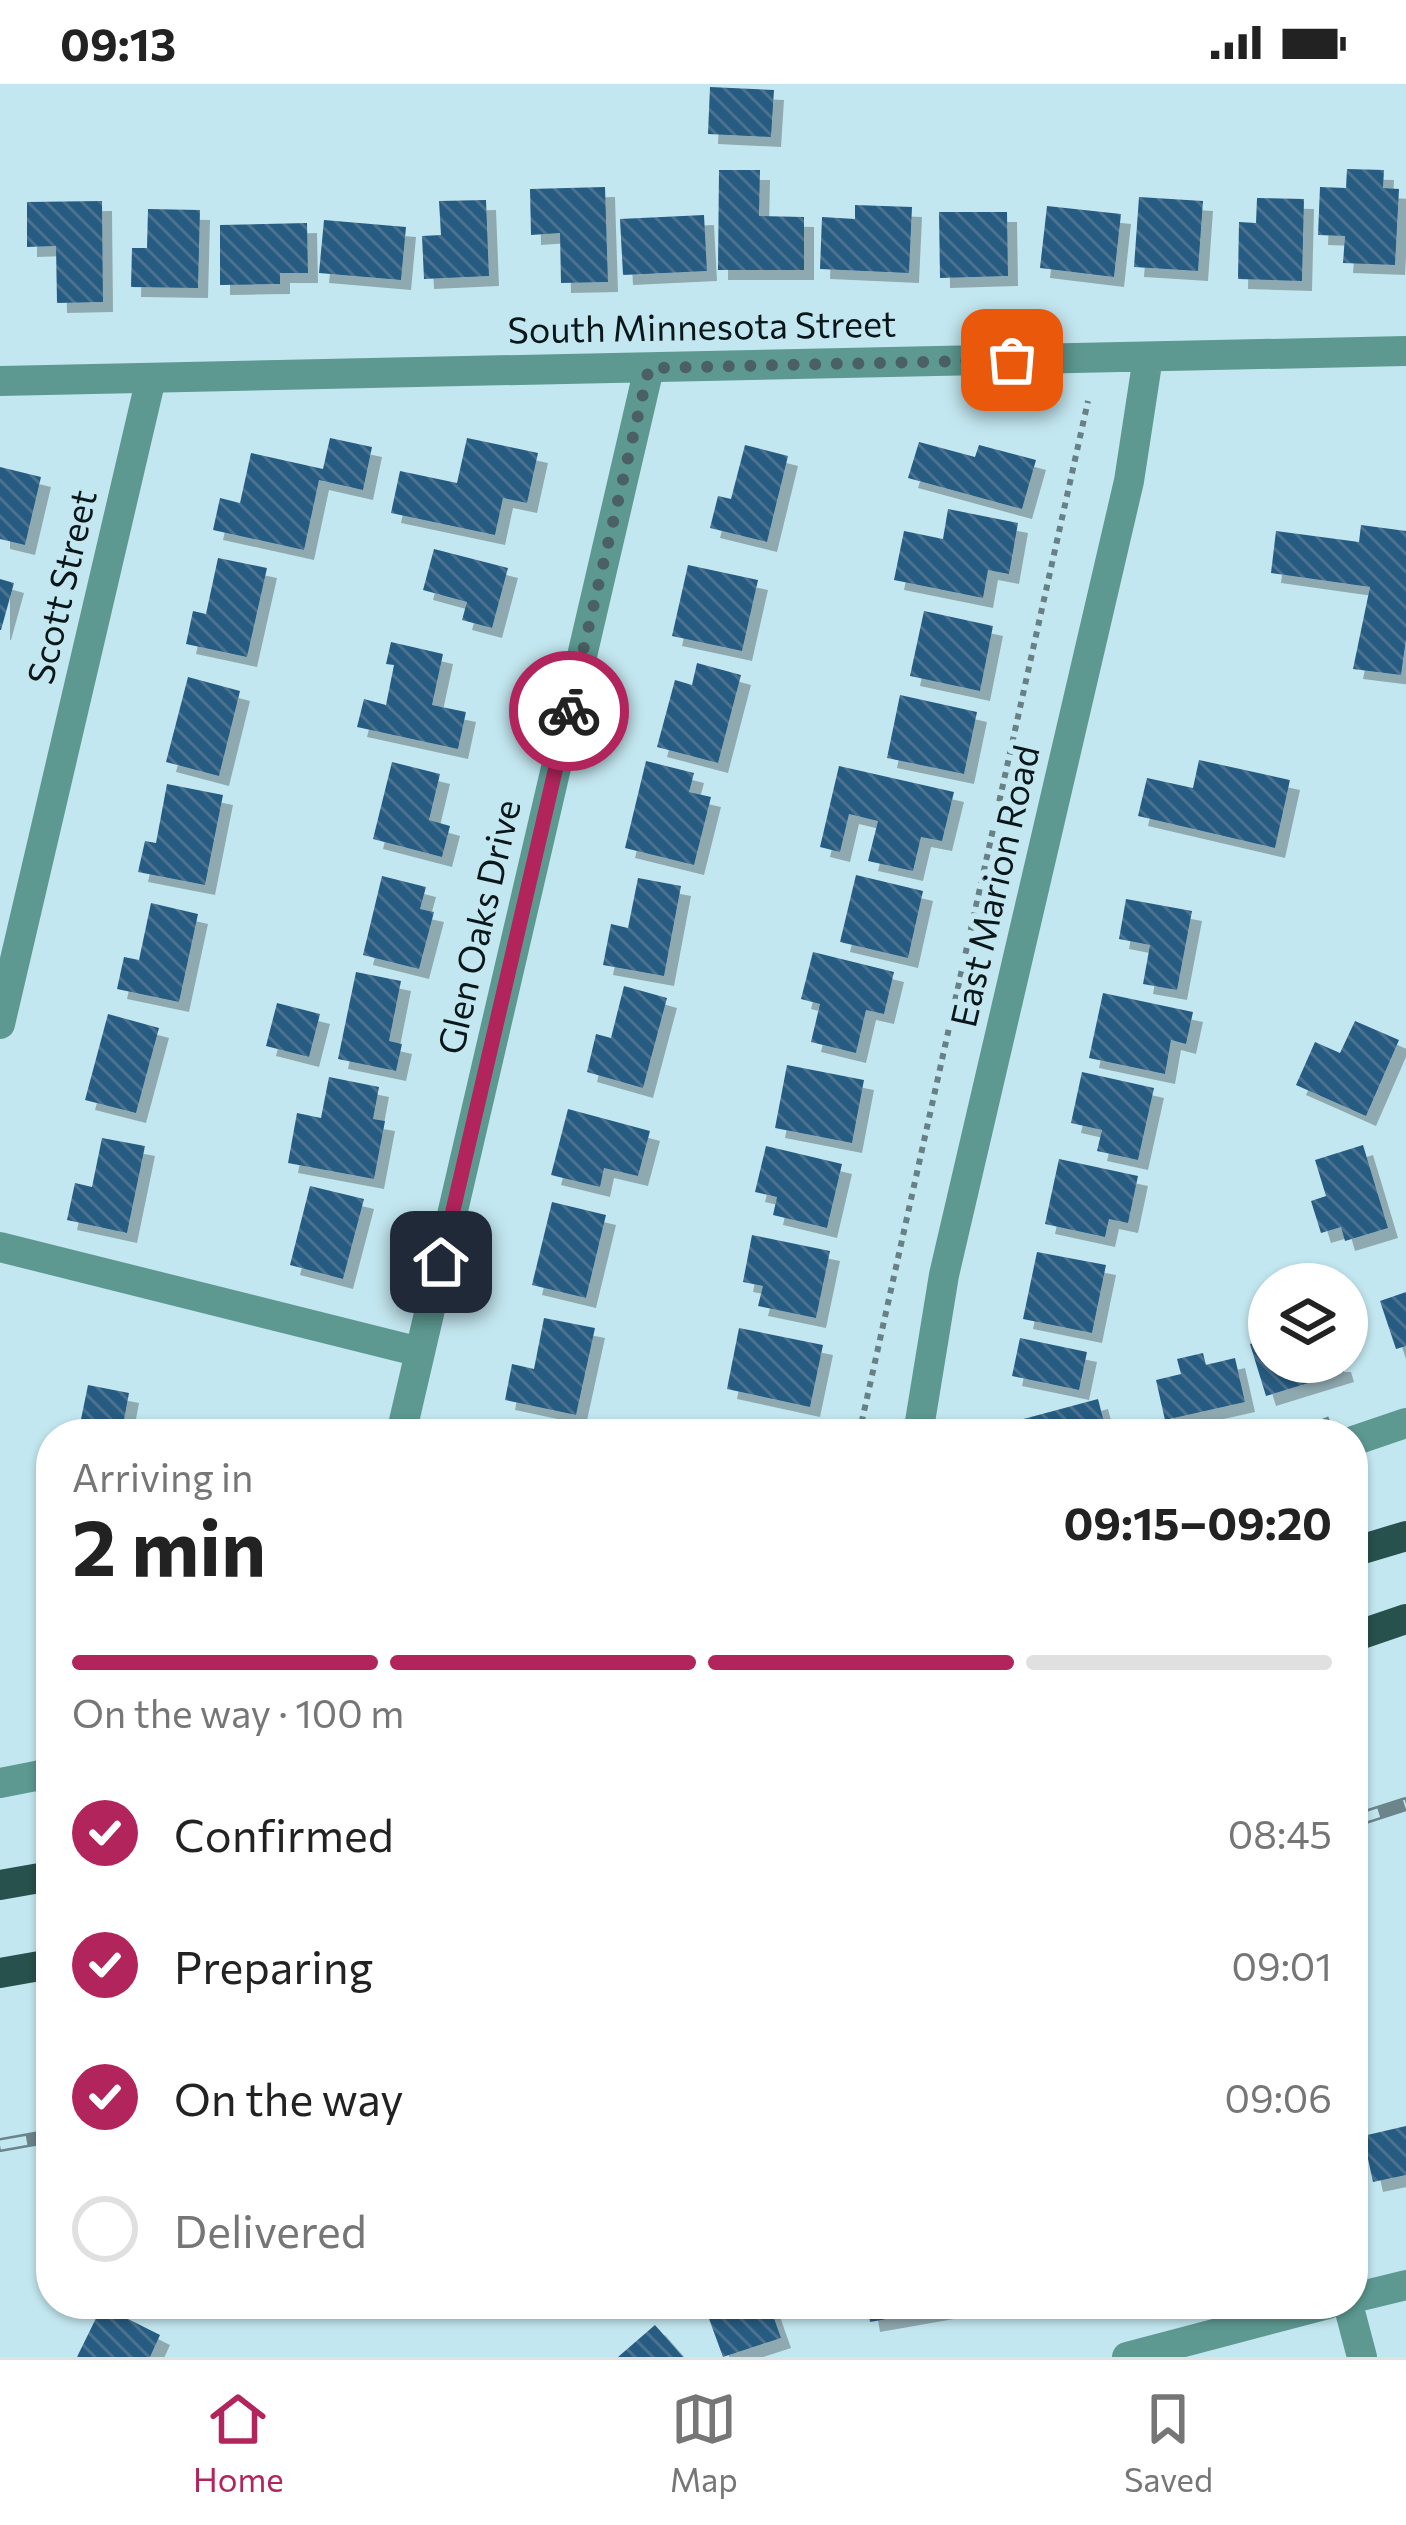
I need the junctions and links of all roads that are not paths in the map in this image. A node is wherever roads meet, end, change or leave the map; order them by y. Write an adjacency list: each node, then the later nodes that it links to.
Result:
1 (1406, 351): 2 (street, South Minnesota Street)
2 (1148, 357): 3 (street, South Minnesota Street); 10 (street, East Marion Road)
3 (649, 368): 4 (street, South Minnesota Street); 8 (street, Glen Oaks Drive)
4 (151, 378): 5 (street, South Minnesota Street); 6 (street, Scott Street)
5 (0, 381)
6 (0, 1024)
7 (0, 1247): 8 (street)
8 (420, 1352): 9 (street, Glen Oaks Drive)
9 (404, 1419)
10 (920, 1419)
11 (1406, 1423): 12 (street)
12 (1368, 1436)
13 (1406, 1536): 14 (main road)
14 (1368, 1547)
15 (1406, 1619): 16 (main road)
16 (1368, 1632)
17 (36, 1776): 18 (street)
18 (0, 1784)
19 (36, 1879): 20 (main road)
20 (0, 1885)
21 (36, 1967): 22 (main road)
22 (0, 1973)
23 (1406, 2285): 24 (street)
24 (1368, 2296)
25 (1271, 2319): 27 (street)
26 (1355, 2319): 28 (street)
27 (1127, 2357)
28 (1362, 2357)

